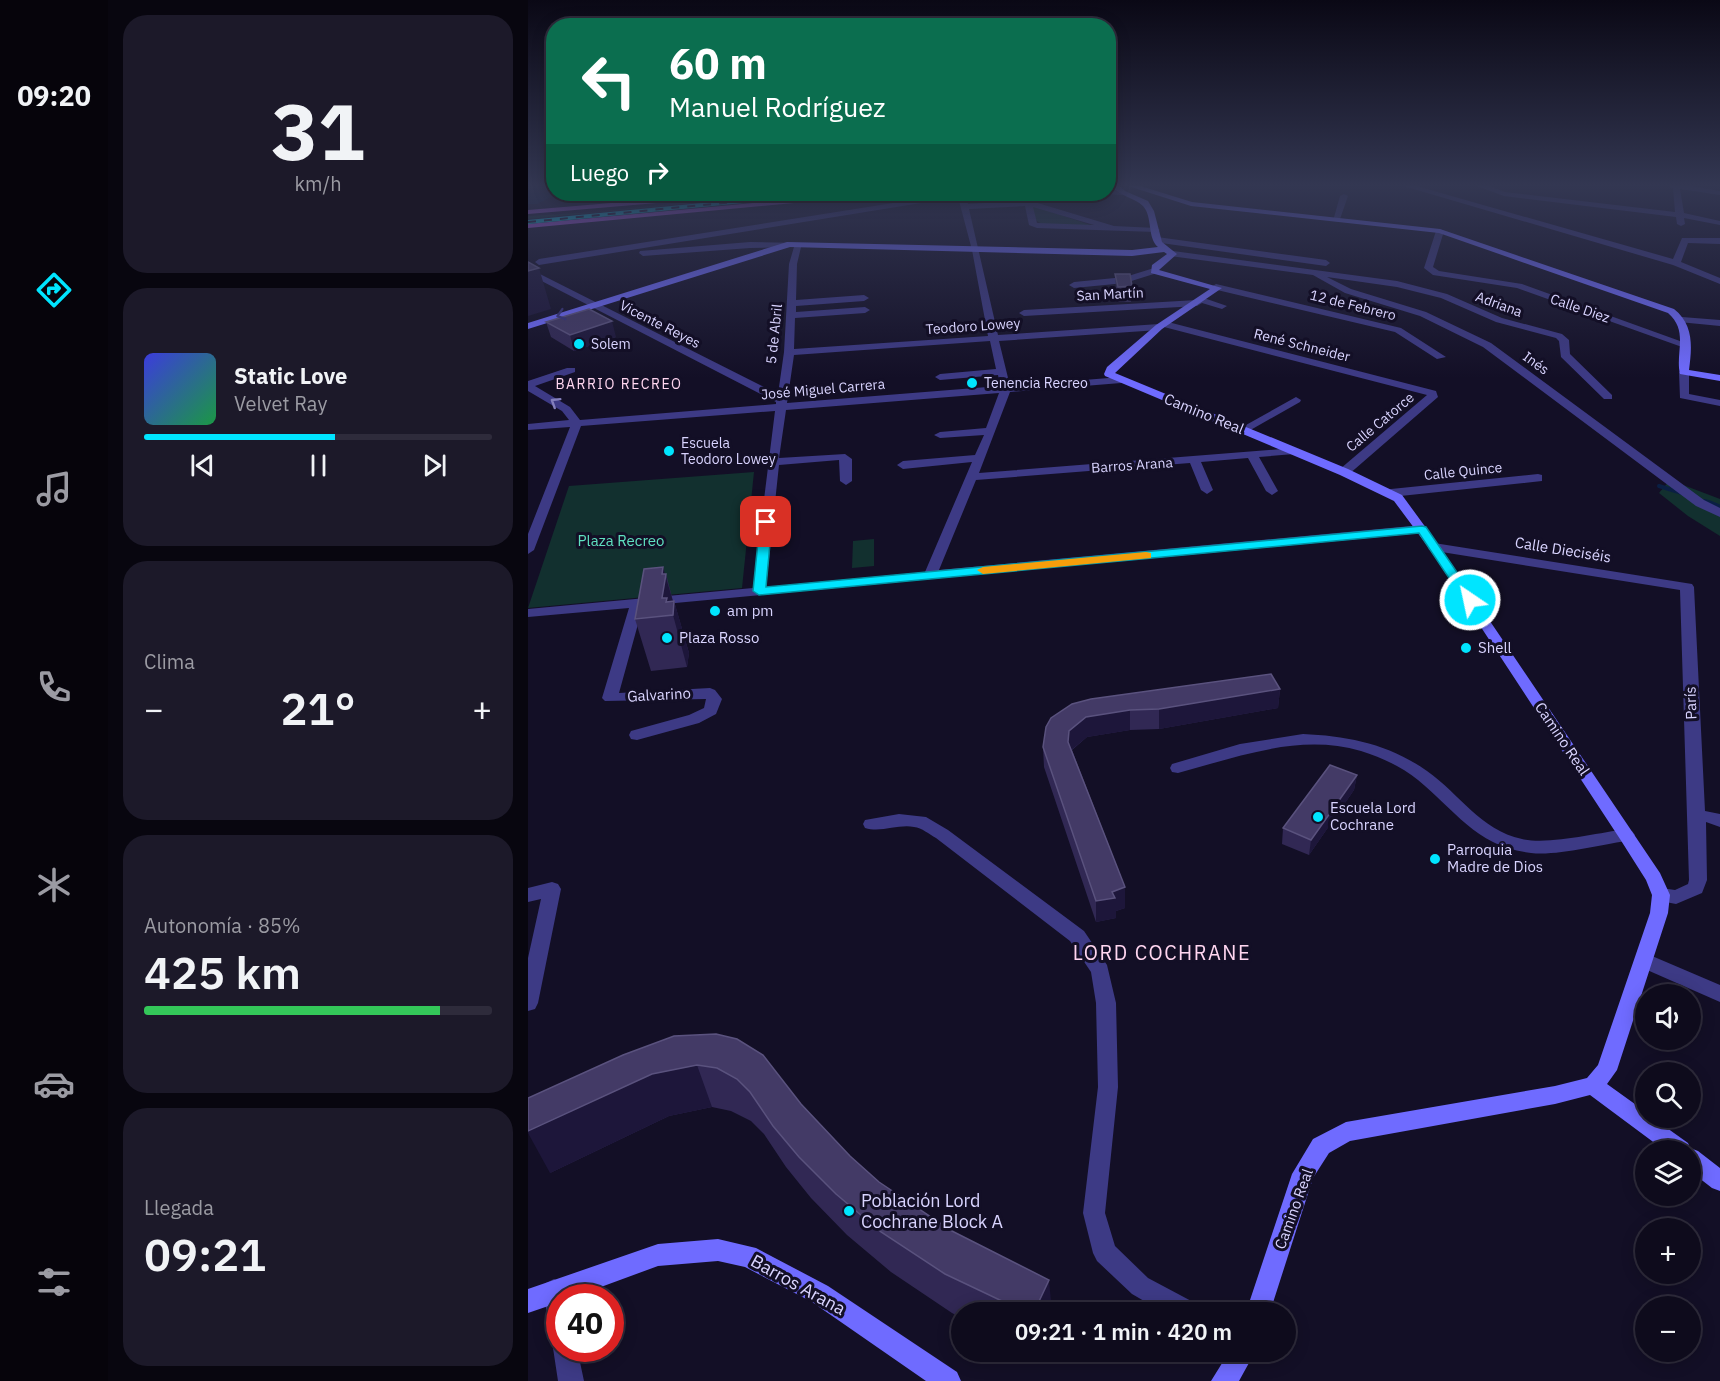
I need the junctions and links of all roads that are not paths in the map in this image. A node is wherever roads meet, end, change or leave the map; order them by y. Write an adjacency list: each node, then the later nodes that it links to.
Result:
1 (617, 249): 14 (street)
2 (696, 249): 14 (street)
3 (778, 249): 27 (street)
4 (793, 249): 26 (street, 5 de Abril)
5 (956, 249): 12 (street)
6 (1167, 249): 13 (street)
7 (1244, 249): 16 (street)
8 (1434, 249): 37 (street, Calle Diez)
9 (1494, 249): 32 (street)
10 (1629, 249): 17 (street)
11 (1681, 249): 17 (street)
12 (976, 250): 13 (street); 36 (street)
13 (1169, 252): 19 (street); 20 (street, Adriana)
14 (539, 262): 15 (street)
15 (528, 263)
16 (1326, 263)
17 (1676, 263): 21 (street)
18 (528, 271): 27 (street, Vicente Reyes)
19 (1154, 271): 22 (street); 23 (street)
20 (1314, 274): 49 (street, Adriana); 71 (street, Inés)
21 (1720, 281)
22 (1074, 285)
23 (1216, 287): 25 (street); 39 (street, 12 de Febrero)
24 (864, 298): 26 (street)
25 (1199, 301): 28 (street); 30 (street, San Martín); 35 (street)
26 (793, 303): 31 (street, 5 de Abril)
27 (594, 305): 34 (street, one-way to 34); 52 (street, Vicente Reyes)
28 (1222, 306)
29 (866, 310): 31 (street)
30 (1024, 313)
31 (791, 315): 38 (street, 5 de Abril)
32 (1682, 320): 33 (street); 37 (street)
33 (1720, 323)
34 (528, 326)
35 (1162, 326): 36 (street, Teodoro Lowey); 45 (street); 48 (street, René Schneider)
36 (993, 338): 38 (street, Teodoro Lowey); 41 (street)
37 (1686, 345): 42 (street)
38 (789, 352): 52 (street, 5 de Abril)
39 (1442, 357)
40 (571, 370): 46 (street)
41 (1001, 372): 43 (street); 47 (street)
42 (1684, 372): 44 (street); 51 (street)
43 (940, 376)
44 (1720, 378)
45 (1121, 380): 47 (street, José Miguel Carrera); 55 (street, Camino Real)
46 (528, 385): 53 (street, one-way to 46)
47 (1006, 389): 52 (street, José Miguel Carrera); 56 (street)
48 (1432, 393): 64 (street, Calle Catorce)
49 (1608, 397)
50 (1296, 400): 55 (street)
51 (1720, 403)
52 (780, 404): 53 (street, José Miguel Carrera); 62 (street, 5 de Abril)
53 (577, 423): 54 (street, José Miguel Carrera); 74 (street)
54 (528, 427)
55 (1243, 430): 58 (street, Camino Real)
56 (991, 431): 57 (street); 60 (street)
57 (940, 435)
58 (1293, 451): 59 (street, Barros Arana); 64 (street, Camino Real)
59 (1253, 456): 61 (street, Barros Arana); 69 (street)
60 (979, 458): 63 (street); 65 (street)
61 (1195, 460): 65 (street, Barros Arana); 68 (street)
62 (773, 462): 67 (street); 77 (street, 5 de Abril)
63 (903, 465)
64 (1344, 472): 70 (street, Camino Real)
65 (971, 477): 75 (street)
66 (1538, 478): 70 (street, Calle Quince)
67 (846, 481)
68 (1207, 490)
69 (1272, 491)
70 (1391, 493): 72 (street, Camino Real)
71 (1720, 513)
72 (1422, 530): 73 (street, Camino Real); 75 (street)
73 (1434, 547): 76 (street, Calle Dieciséis); 85 (street, Camino Real)
74 (528, 550)
75 (930, 575): 77 (street)
76 (1687, 587): 82 (street, París)
77 (759, 591): 78 (street)
78 (637, 603): 79 (street); 80 (street, Galvarino)
79 (528, 613)
80 (637, 735)
81 (1178, 768): 85 (street)
82 (1697, 819): 83 (street); 87 (street, París)
83 (1720, 821)
84 (871, 824): 98 (street)
85 (1626, 835): 87 (street, Camino Real)
86 (528, 895): 90 (street)
87 (1661, 895): 88 (street)
88 (1645, 961): 89 (street); 91 (street)
89 (1720, 994)
90 (528, 1003)
91 (1593, 1085): 92 (street); 99 (street, Camino Real)
92 (1667, 1140)
93 (1701, 1166): 94 (street)
94 (1720, 1180)
95 (574, 1284): 103 (street, Barros Arana)
96 (546, 1294): 97 (street, Barros Arana)
97 (528, 1301)
98 (1168, 1302)
99 (1261, 1302)
100 (568, 1362): 102 (street)
101 (1236, 1362): 104 (street)
102 (571, 1381)
103 (948, 1381)
104 (1224, 1381)

